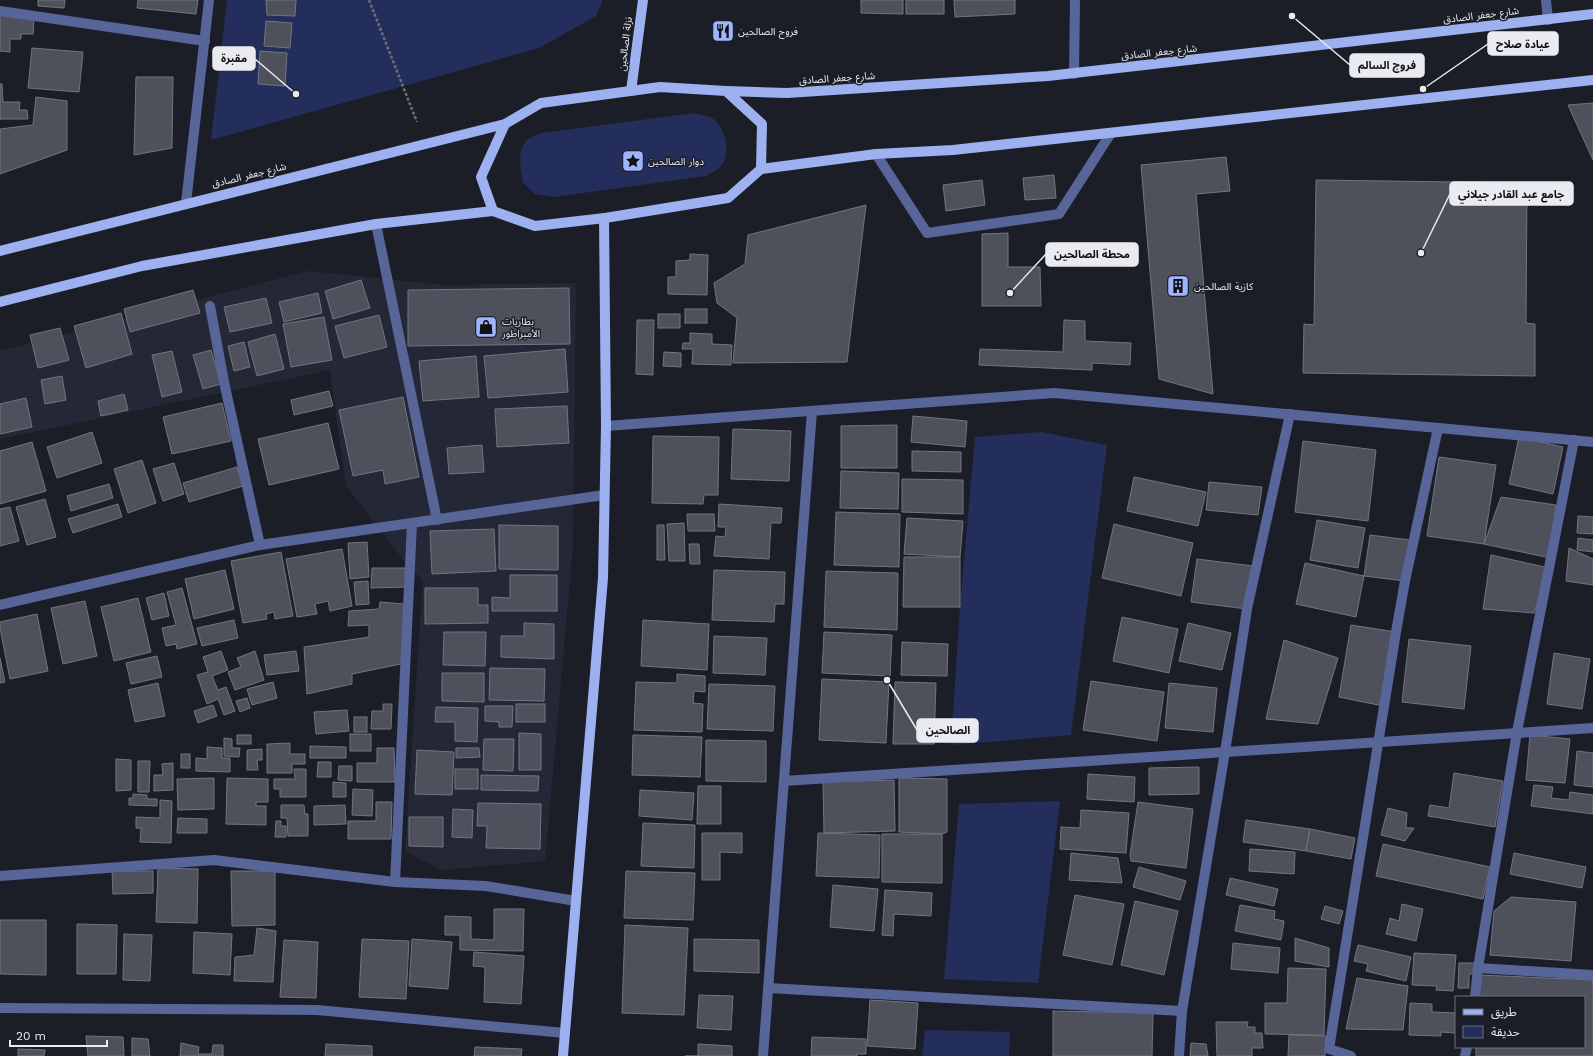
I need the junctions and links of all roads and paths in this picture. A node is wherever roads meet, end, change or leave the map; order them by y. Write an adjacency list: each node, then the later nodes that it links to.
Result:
1 (209, 0): 9 (street)
2 (369, 0): 16 (path)
3 (643, 0): 12 (main road, نزلة الصالحين)
4 (1075, 0): 10 (street)
5 (1546, 0): 8 (street)
6 (0, 11): 9 (street)
7 (1593, 14): 8 (main road, شارع جعفر الصادق)
8 (1548, 20): 10 (main road, شارع جعفر الصادق)
9 (205, 40): 19 (street)
10 (1074, 74): 13 (main road, شارع جعفر الصادق)
11 (1593, 80): 15 (main road)
12 (631, 91): 13 (main road); 14 (main road)
13 (726, 91): 18 (main road)
14 (505, 124): 16 (main road, شارع جعفر الصادق); 20 (main road)
15 (1111, 132): 17 (main road); 17 (street)
16 (426, 143): 19 (main road, شارع جعفر الصادق)
17 (876, 154): 18 (main road)
18 (761, 169): 21 (main road)
19 (186, 203): 23 (main road, شارع جعفر الصادق)
20 (493, 211): 21 (main road); 22 (main road)
21 (604, 218): 28 (main road)
22 (376, 224): 24 (main road); 33 (street)
23 (0, 251)
24 (0, 302)
25 (210, 306): 35 (street)
26 (812, 411): 27 (street); 28 (street); 41 (street)
27 (1290, 414): 29 (street); 40 (street)
28 (606, 426): 32 (main road)
29 (1438, 428): 30 (street); 39 (street)
30 (1574, 440): 31 (street); 38 (street)
31 (1593, 442)
32 (604, 495): 33 (street); 44 (main road)
33 (437, 520): 34 (street)
34 (412, 523): 35 (street); 43 (street)
35 (260, 544): 36 (street)
36 (0, 605)
37 (1593, 728): 38 (street)
38 (1517, 732): 39 (street); 45 (street)
39 (1379, 741): 40 (street); 55 (street)
40 (1225, 752): 41 (street); 50 (street)
41 (784, 781): 47 (street)
42 (0, 876): 43 (street)
43 (395, 882): 44 (street)
44 (576, 901): 51 (main road)
45 (1478, 968): 46 (street); 48 (street)
46 (1593, 975)
47 (768, 988): 50 (street); 53 (street)
48 (1475, 996)
49 (0, 1008): 51 (street)
50 (1182, 1011): 54 (street)
51 (565, 1034): 52 (main road)
52 (563, 1056)
53 (763, 1056)
54 (1178, 1056)
55 (1351, 1056)

